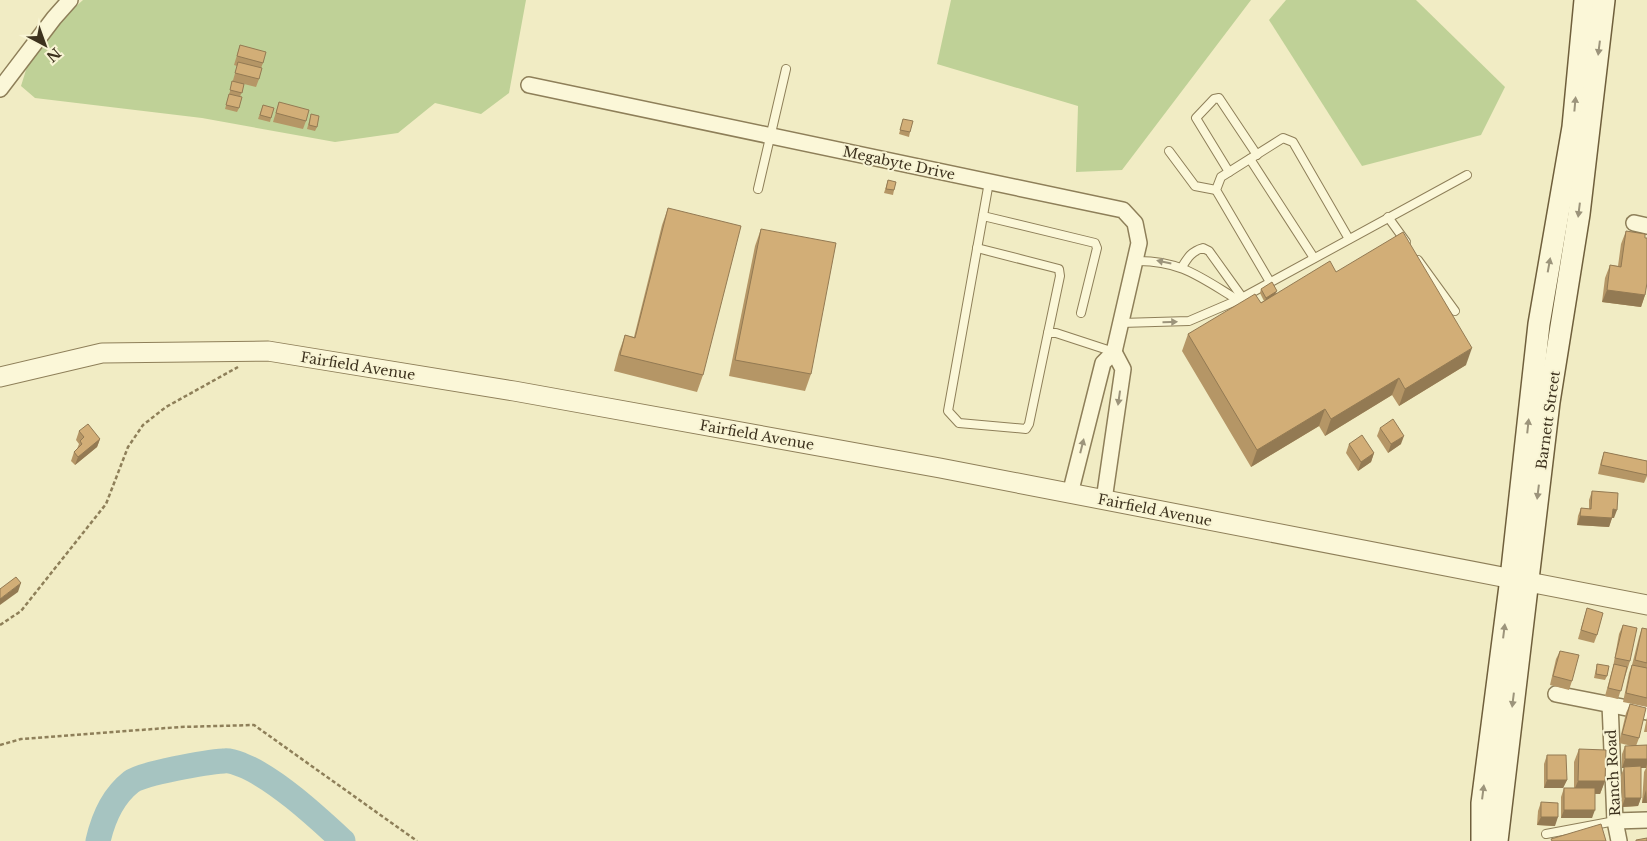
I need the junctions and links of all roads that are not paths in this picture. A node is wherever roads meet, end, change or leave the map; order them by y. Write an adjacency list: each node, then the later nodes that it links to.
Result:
1 (70, 0): 6 (street)
2 (1585, 0): 32 (main road, Barnett Street, one-way to 2)
3 (1604, 0): 32 (main road, Barnett Street, one-way to 32)
4 (786, 69): 7 (lane)
5 (528, 86): 7 (street, Megabyte Drive)
6 (0, 89)
7 (772, 137): 12 (street, Megabyte Drive); 13 (lane)
8 (1169, 151): 14 (lane)
9 (1253, 157): 10 (lane); 10 (lane); 17 (lane); 19 (lane)
10 (1229, 172): 14 (lane)
11 (1467, 175): 16 (lane)
12 (989, 182): 15 (lane); 20 (street, Megabyte Drive)
13 (758, 189)
14 (1216, 190): 22 (lane)
15 (983, 216): 18 (lane); 25 (lane)
16 (1388, 218): 17 (lane); 24 (lane)
17 (1349, 239): 19 (lane)
18 (977, 248): 27 (lane); 27 (lane)
19 (1314, 258): 22 (lane)
20 (1135, 261): 21 (lane, one-way to 20); 26 (street, Megabyte Drive)
21 (1182, 267): 23 (lane); 23 (lane)
22 (1270, 282): 23 (lane)
23 (1240, 299): 26 (lane, one-way to 23)
24 (1455, 311)
25 (1081, 313)
26 (1121, 323): 28 (street, Megabyte Drive)
27 (1048, 332): 28 (lane)
28 (1114, 352): 30 (street, Megabyte Drive, one-way to 28); 31 (street, one-way to 31)
29 (0, 377): 30 (street, Fairfield Avenue)
30 (1070, 494): 31 (street, Fairfield Avenue)
31 (1104, 500): 32 (street, Fairfield Avenue)
32 (1519, 580): 33 (street, Fairfield Avenue); 40 (main road, Barnett Street, one-way to 32); 41 (main road, Barnett Street, one-way to 41)
33 (1647, 605)
34 (1556, 694): 35 (street)
35 (1610, 704): 36 (street); 38 (street, Ranch Road)
36 (1647, 712)
37 (1647, 820): 38 (street)
38 (1615, 821): 39 (lane); 42 (street, Ranch Road)
39 (1546, 834)
40 (1482, 841)
41 (1497, 841)
42 (1619, 841)

